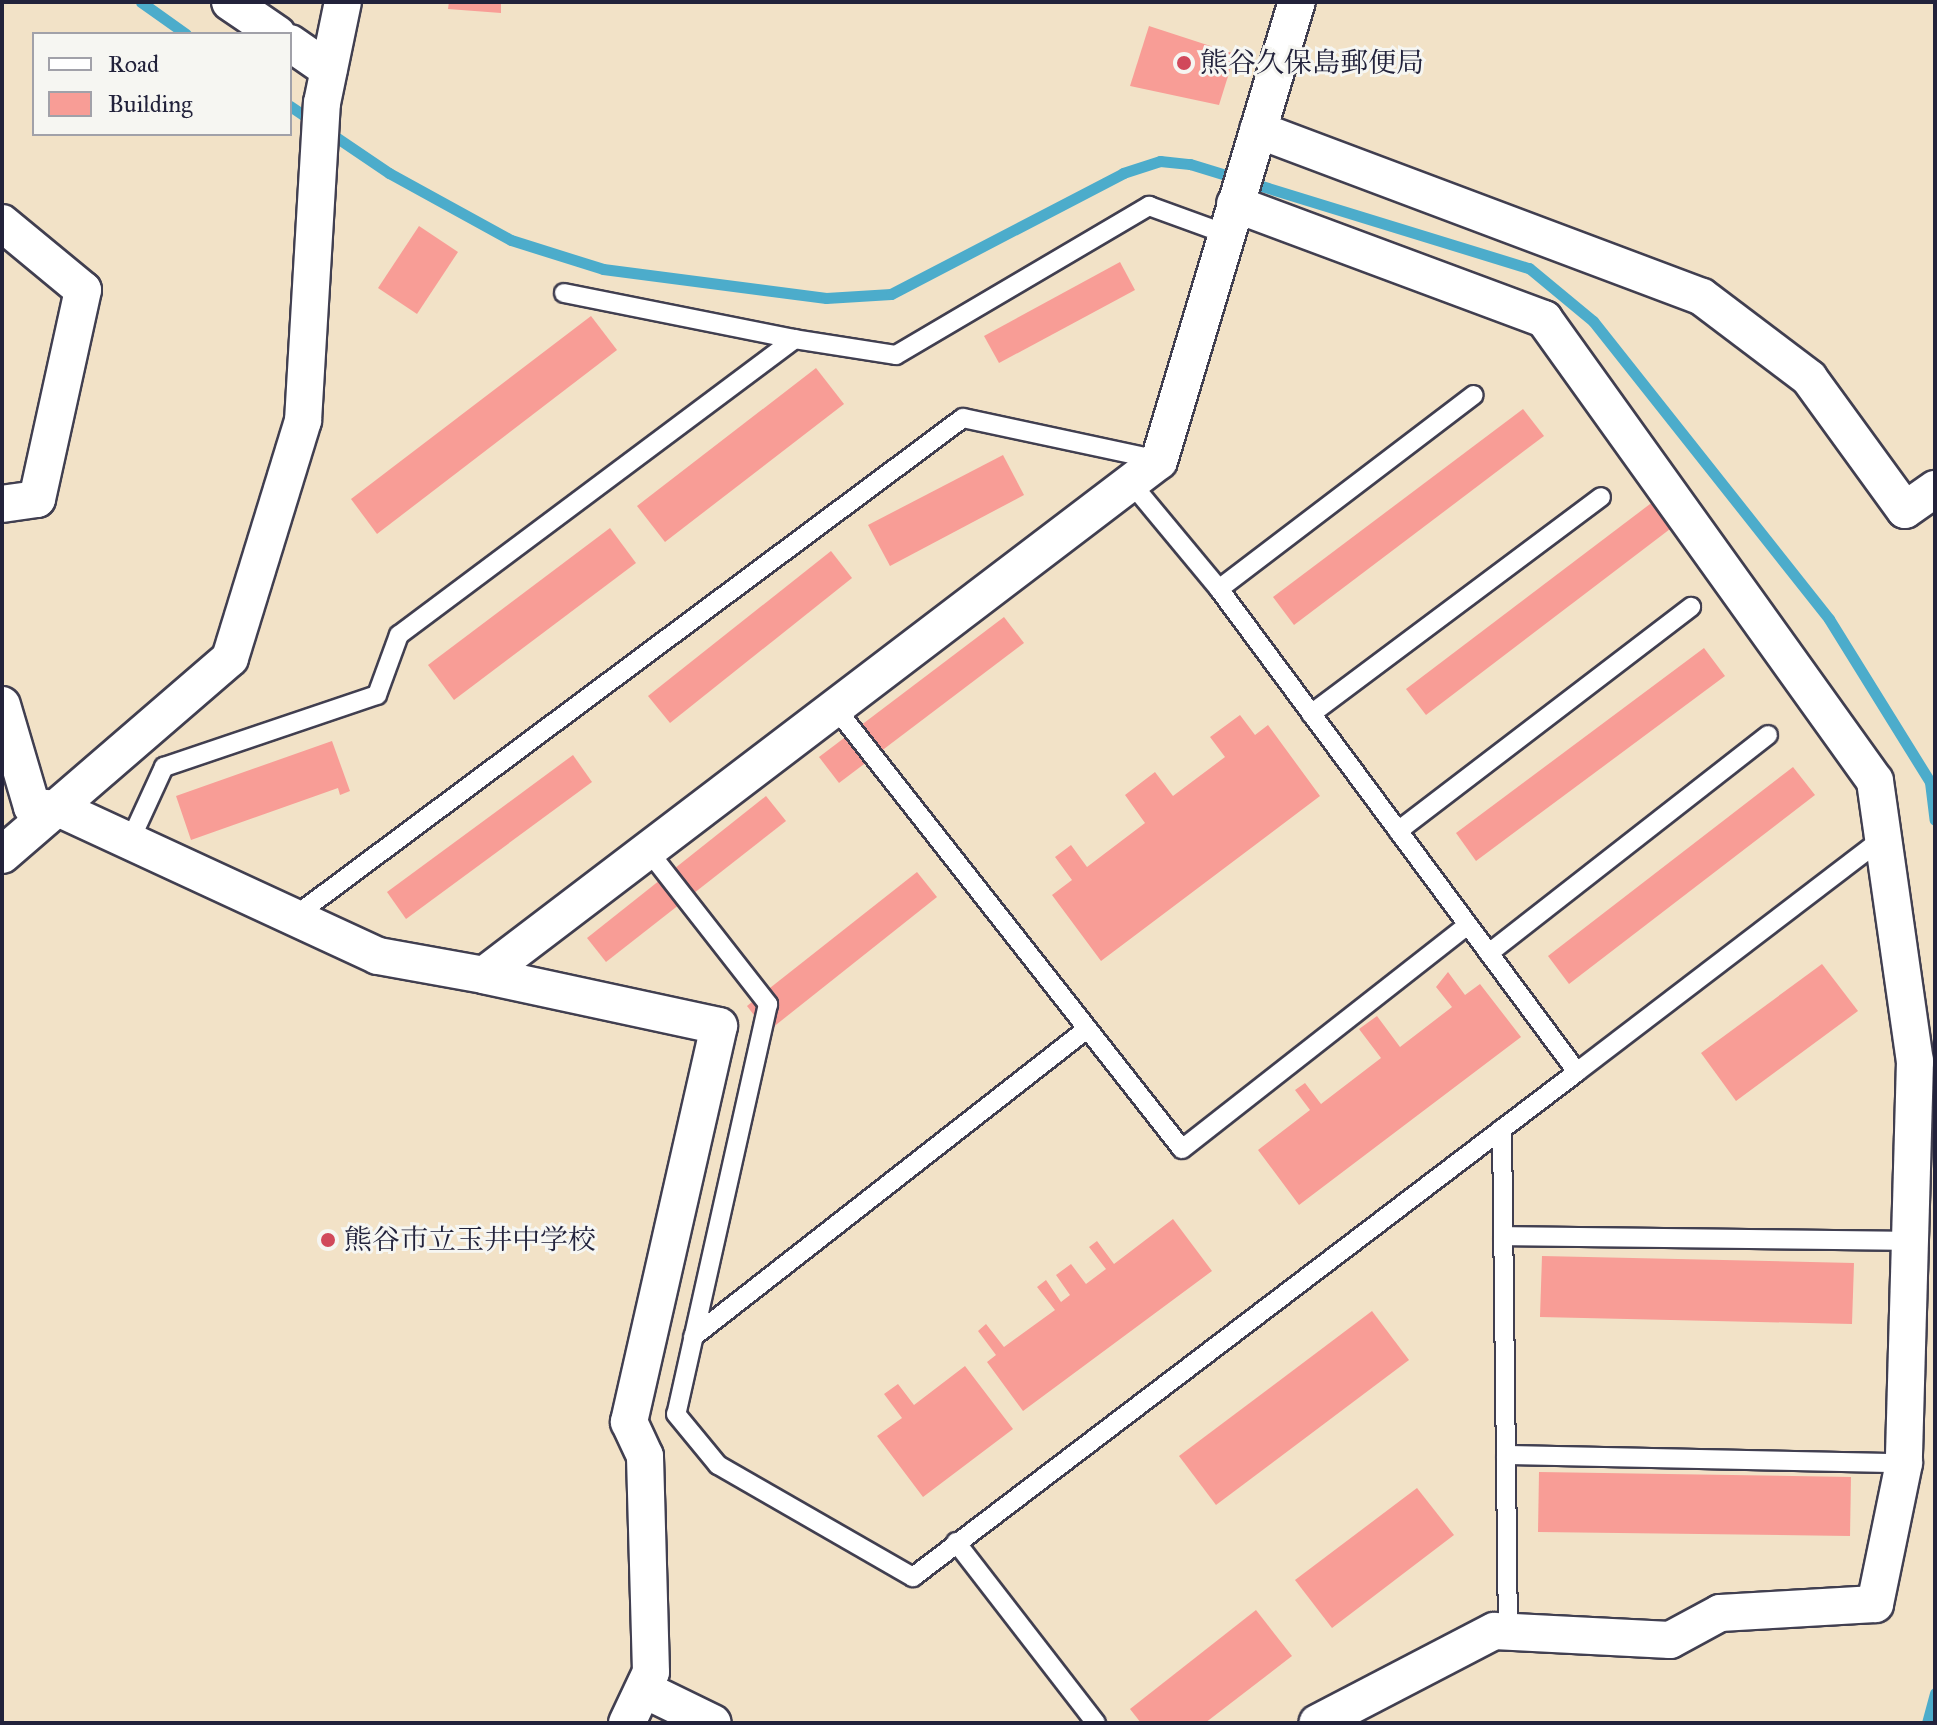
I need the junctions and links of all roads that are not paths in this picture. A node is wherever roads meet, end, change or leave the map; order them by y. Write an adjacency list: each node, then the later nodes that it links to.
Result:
1 (230, 2): 4 (street)
2 (343, 2): 6 (street)
3 (1297, 2): 7 (street)
4 (274, 32)
5 (292, 45): 6 (street)
6 (325, 86): 24 (street)
7 (1254, 143): 8 (street); 15 (street)
8 (1232, 213): 11 (lane); 13 (street); 26 (street)
9 (2, 223): 17 (street)
10 (564, 293): 11 (lane)
11 (794, 339): 27 (lane)
12 (1474, 395): 18 (lane)
13 (1159, 461): 14 (street); 30 (lane)
14 (1131, 483): 18 (lane); 21 (street)
15 (1935, 489)
16 (1601, 497): 22 (lane)
17 (2, 504)
18 (1219, 589): 22 (lane)
19 (1691, 607): 25 (lane)
20 (2, 705): 24 (street)
21 (837, 710): 28 (street); 34 (lane)
22 (1311, 714): 25 (lane)
23 (1768, 735): 32 (lane)
24 (60, 809): 27 (street); 29 (street)
25 (1398, 831): 31 (lane)
26 (1885, 836): 35 (lane); 38 (street)
27 (129, 843): 30 (street)
28 (650, 853): 33 (street); 39 (lane)
29 (2, 855)
30 (289, 921): 33 (street)
31 (1468, 925): 32 (lane); 34 (lane)
32 (1489, 953): 35 (lane)
33 (484, 975): 44 (street)
34 (1087, 1029): 39 (lane)
35 (1577, 1072): 36 (lane)
36 (1502, 1129): 37 (lane); 42 (lane)
37 (1503, 1236): 38 (lane); 40 (lane)
38 (1910, 1241): 41 (street)
39 (693, 1337): 42 (lane)
40 (1506, 1455): 41 (lane); 43 (lane)
41 (1904, 1463): 43 (street)
42 (956, 1542): 47 (lane)
43 (1508, 1632): 48 (street)
44 (647, 1691): 45 (street); 46 (street)
45 (627, 1723)
46 (713, 1723)
47 (1096, 1723)
48 (1317, 1723)

